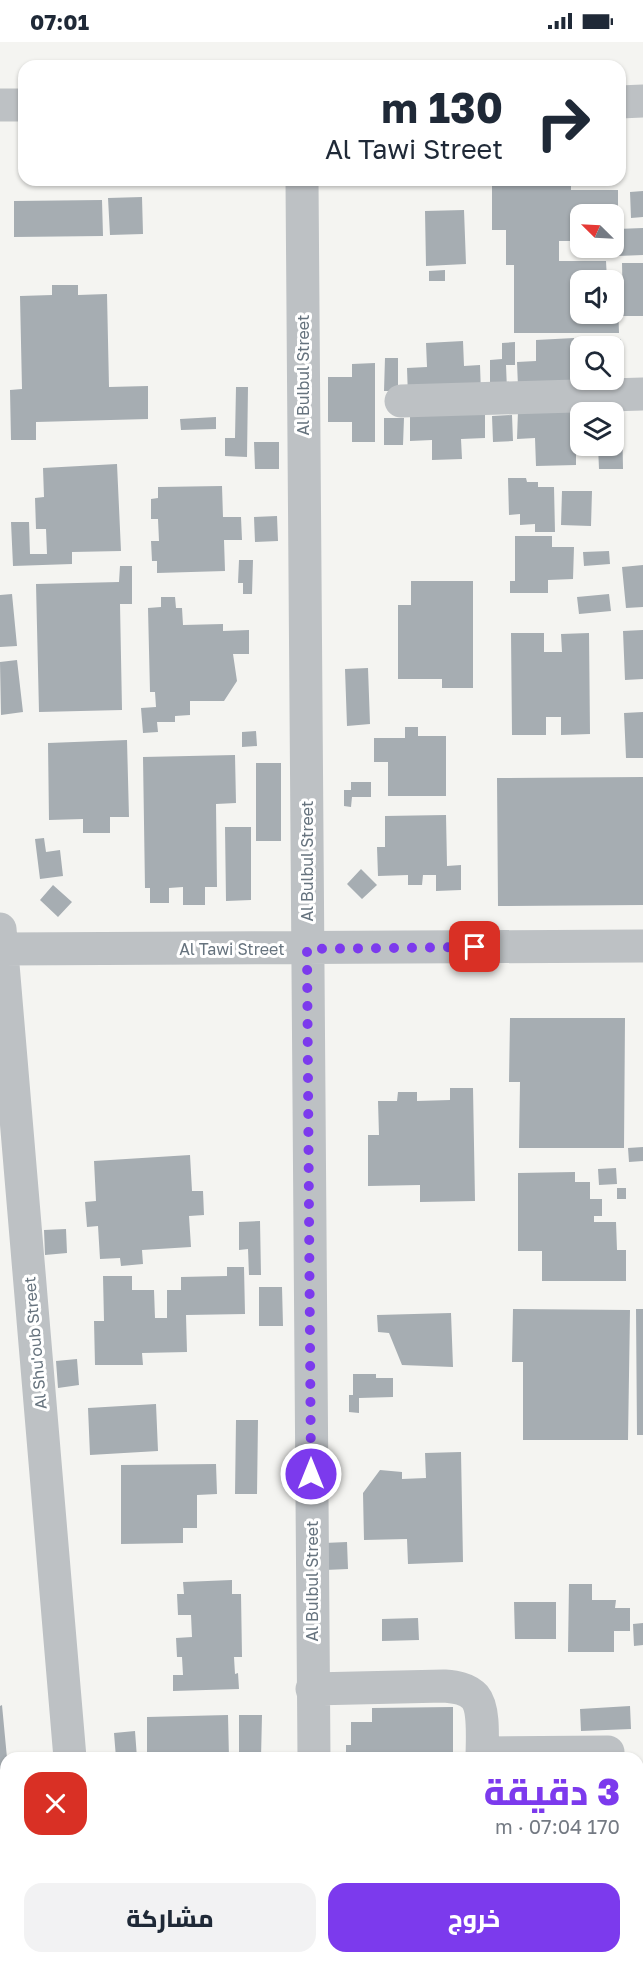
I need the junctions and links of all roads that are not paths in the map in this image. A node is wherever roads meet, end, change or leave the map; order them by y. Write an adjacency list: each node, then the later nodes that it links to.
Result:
1 (643, 101): 2 (street)
2 (626, 102)
3 (0, 105): 4 (street)
4 (18, 105)
5 (302, 186): 10 (street, Al Bulbul Street)
6 (643, 394): 7 (street)
7 (401, 402)
8 (1, 939): 10 (street, Al Tawi Street); 12 (street, Al Shu'oub Street)
9 (643, 946): 10 (street, Al Tawi Street)
10 (307, 949): 11 (street, Al Bulbul Street)
11 (312, 1689): 13 (street, Al Bulbul Street); 14 (street)
12 (69, 1752)
13 (314, 1752)
14 (482, 1752)

